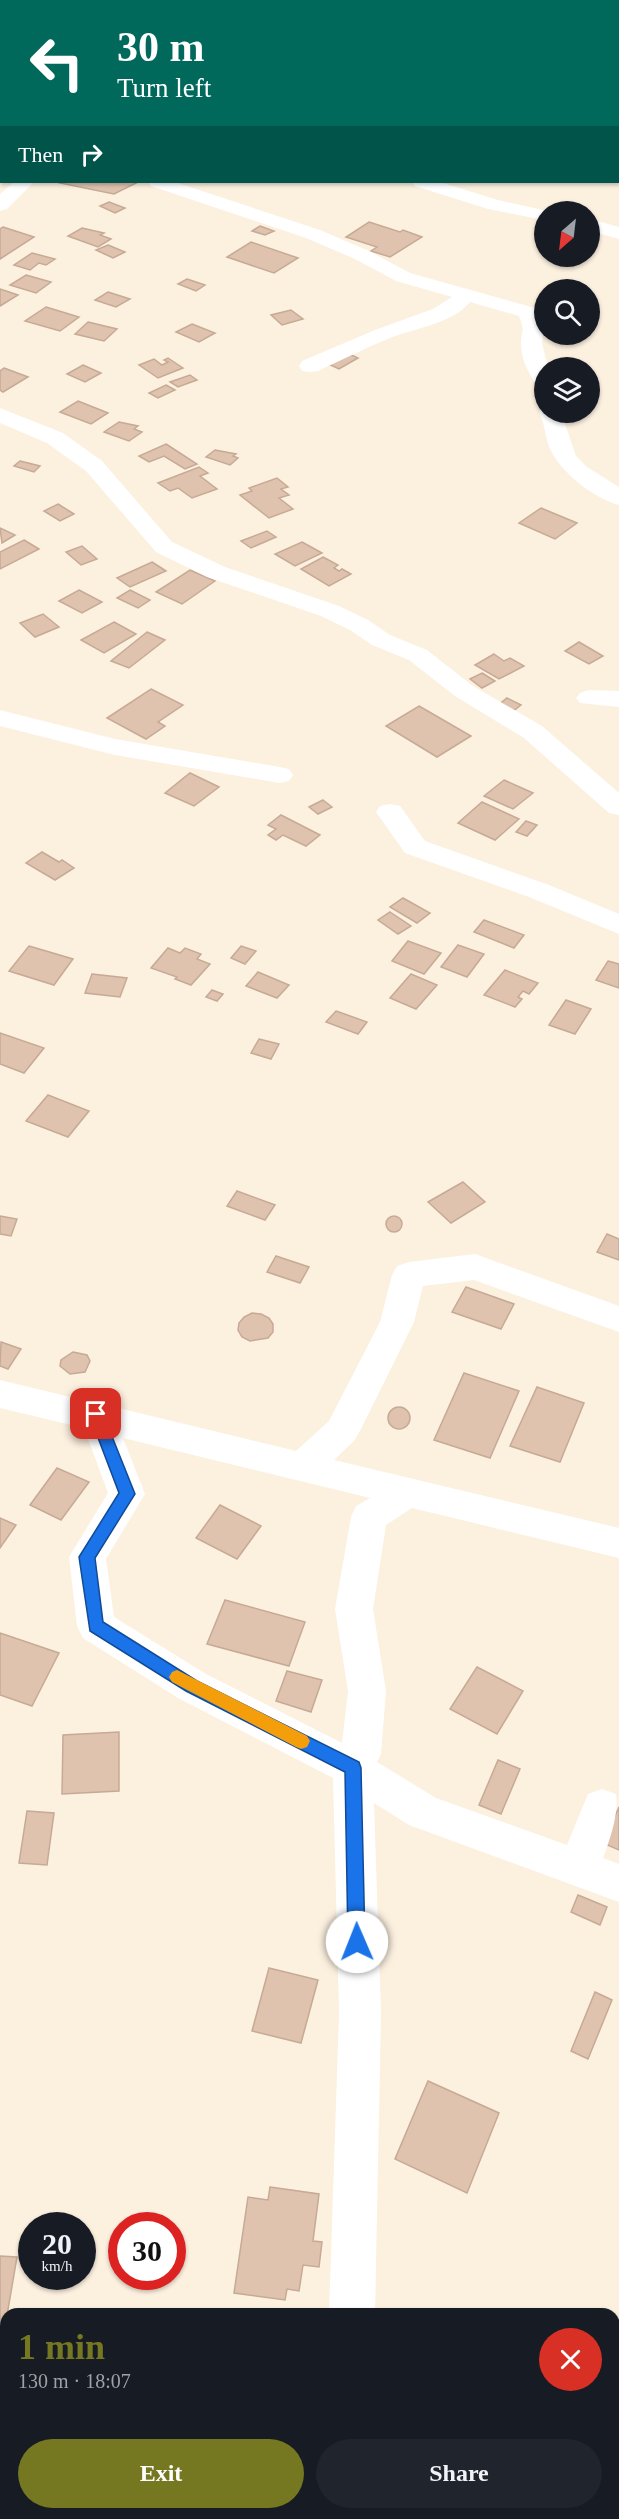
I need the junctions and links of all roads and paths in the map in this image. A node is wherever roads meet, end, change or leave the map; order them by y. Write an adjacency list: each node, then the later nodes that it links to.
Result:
1 (23, 183): 4 (street)
2 (161, 183): 8 (street)
3 (425, 183): 5 (street)
4 (0, 205)
5 (534, 212)
6 (600, 228): 7 (street)
7 (619, 233)
8 (465, 294): 9 (street); 11 (street)
9 (510, 307): 10 (street); 12 (street)
10 (534, 357)
11 (310, 366)
12 (534, 382)
13 (0, 415): 20 (street)
14 (556, 423): 15 (street)
15 (619, 498)
16 (589, 698): 17 (street)
17 (619, 699)
18 (0, 717): 19 (street)
19 (279, 775)
20 (619, 807)
21 (390, 812): 22 (street)
22 (619, 925)
23 (619, 1319): 26 (street)
24 (0, 1394): 25 (street)
25 (97, 1415): 26 (street); 29 (street)
26 (303, 1466): 27 (street)
27 (408, 1492): 28 (street); 29 (street)
28 (619, 1543)
29 (353, 1768): 31 (street); 33 (street)
30 (602, 1807): 31 (street)
31 (579, 1868): 32 (street)
32 (619, 1882)
33 (352, 2308)

